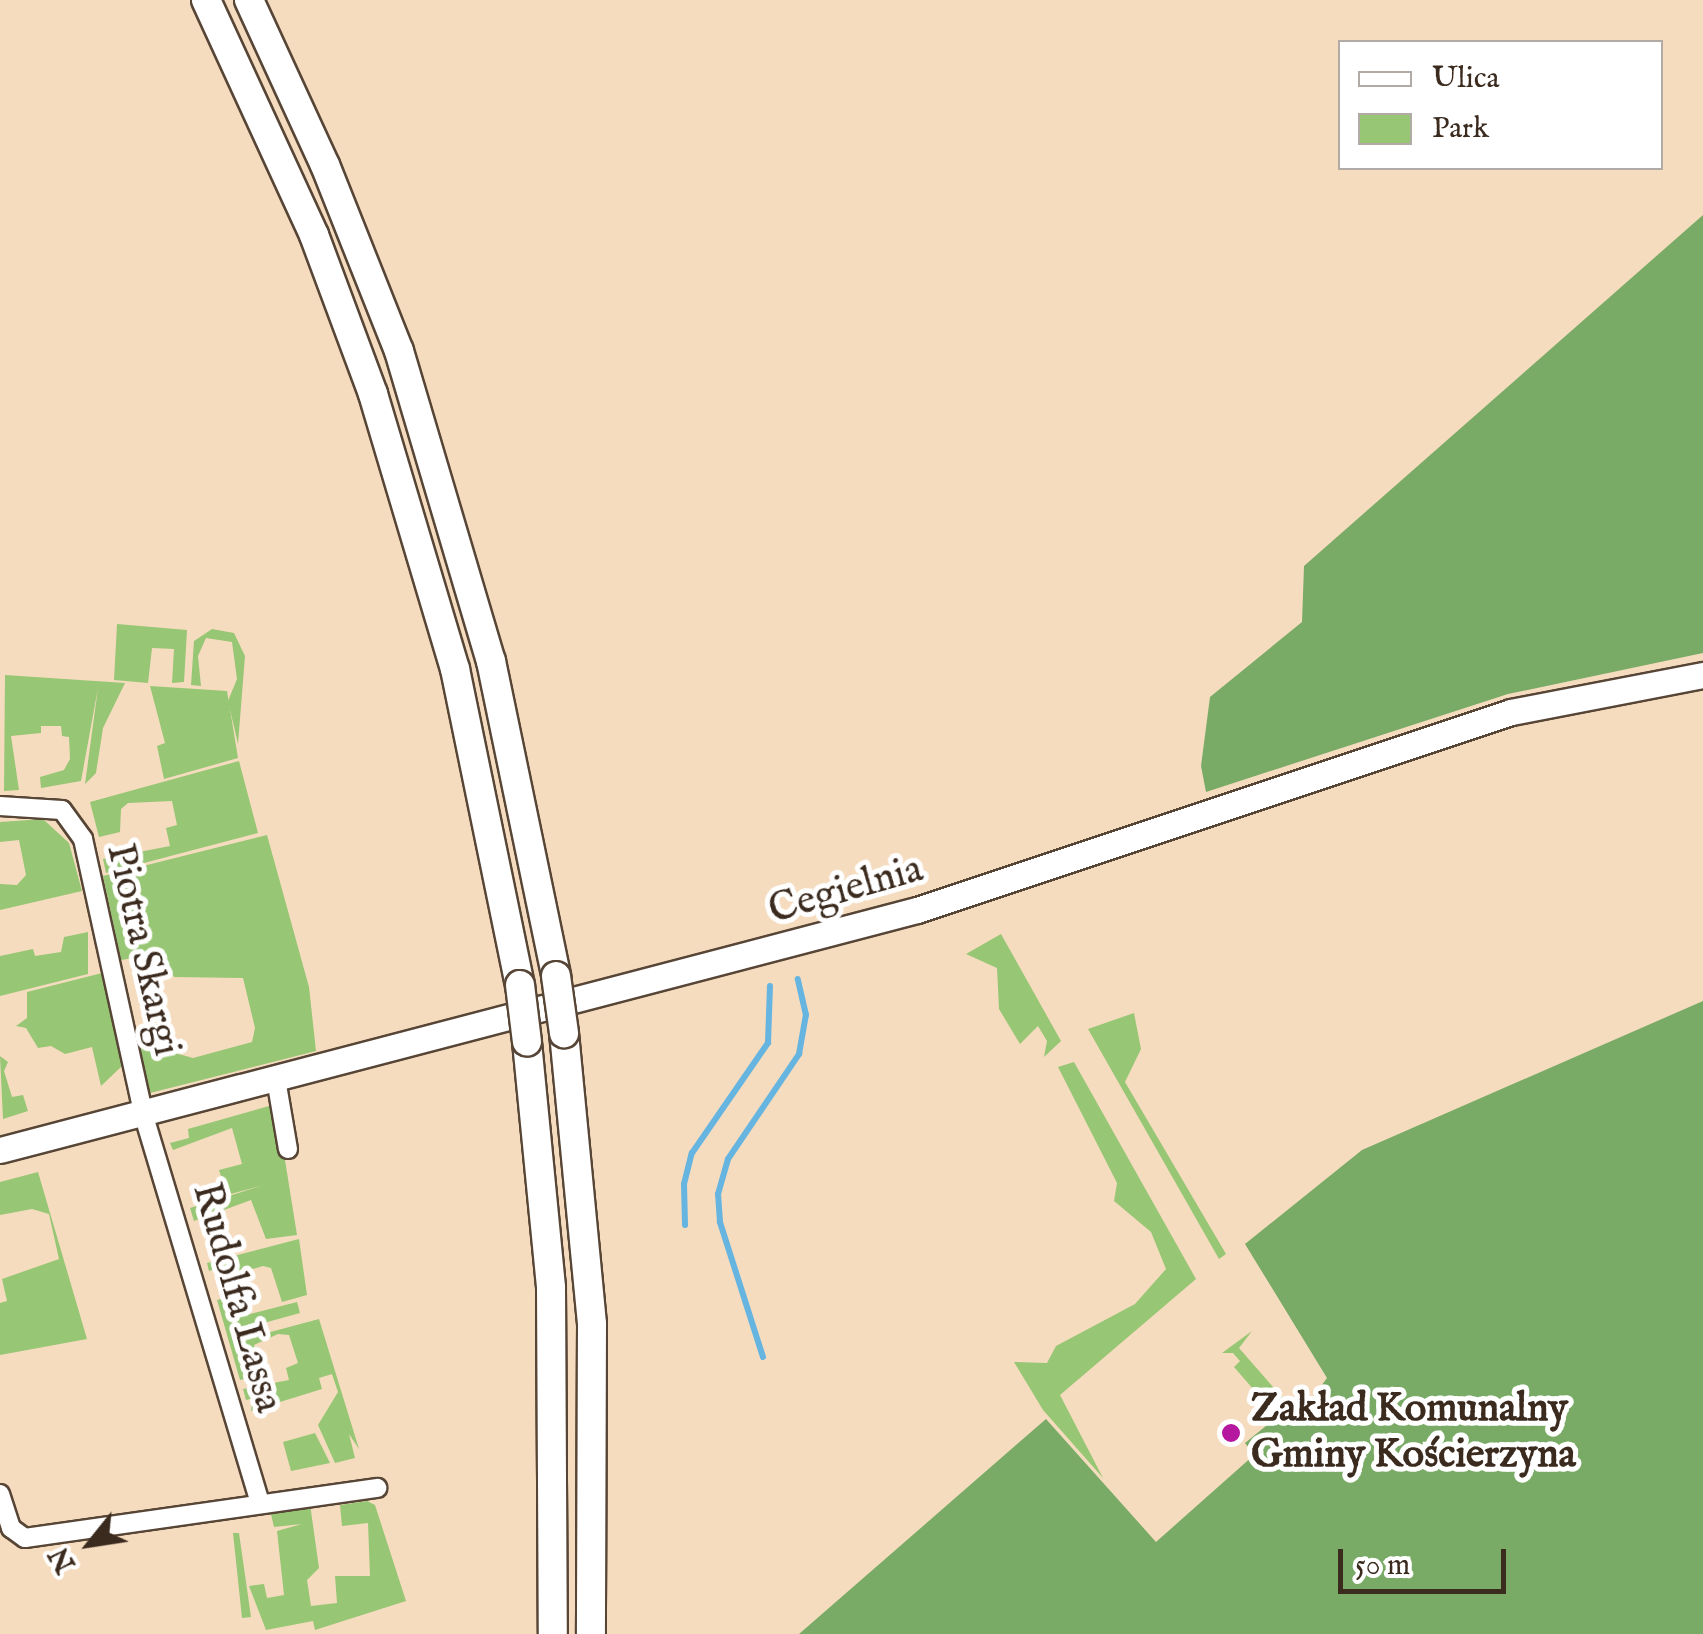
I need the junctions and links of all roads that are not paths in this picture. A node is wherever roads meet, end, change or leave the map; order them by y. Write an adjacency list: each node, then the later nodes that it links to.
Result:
1 (206, 0): 12 (main road, bridge)
2 (249, 0): 13 (main road, bridge)
3 (1703, 675): 5 (street, Cegielnia)
4 (0, 806): 6 (street, Piotra Skargi)
5 (276, 1079): 6 (street, Cegielnia); 7 (street)
6 (143, 1113): 8 (street, Cegielnia); 11 (street, Rudolfa Lassa)
7 (288, 1149)
8 (0, 1150)
9 (377, 1488): 11 (street)
10 (0, 1494): 11 (street)
11 (260, 1504)
12 (553, 1634)
13 (591, 1634)

